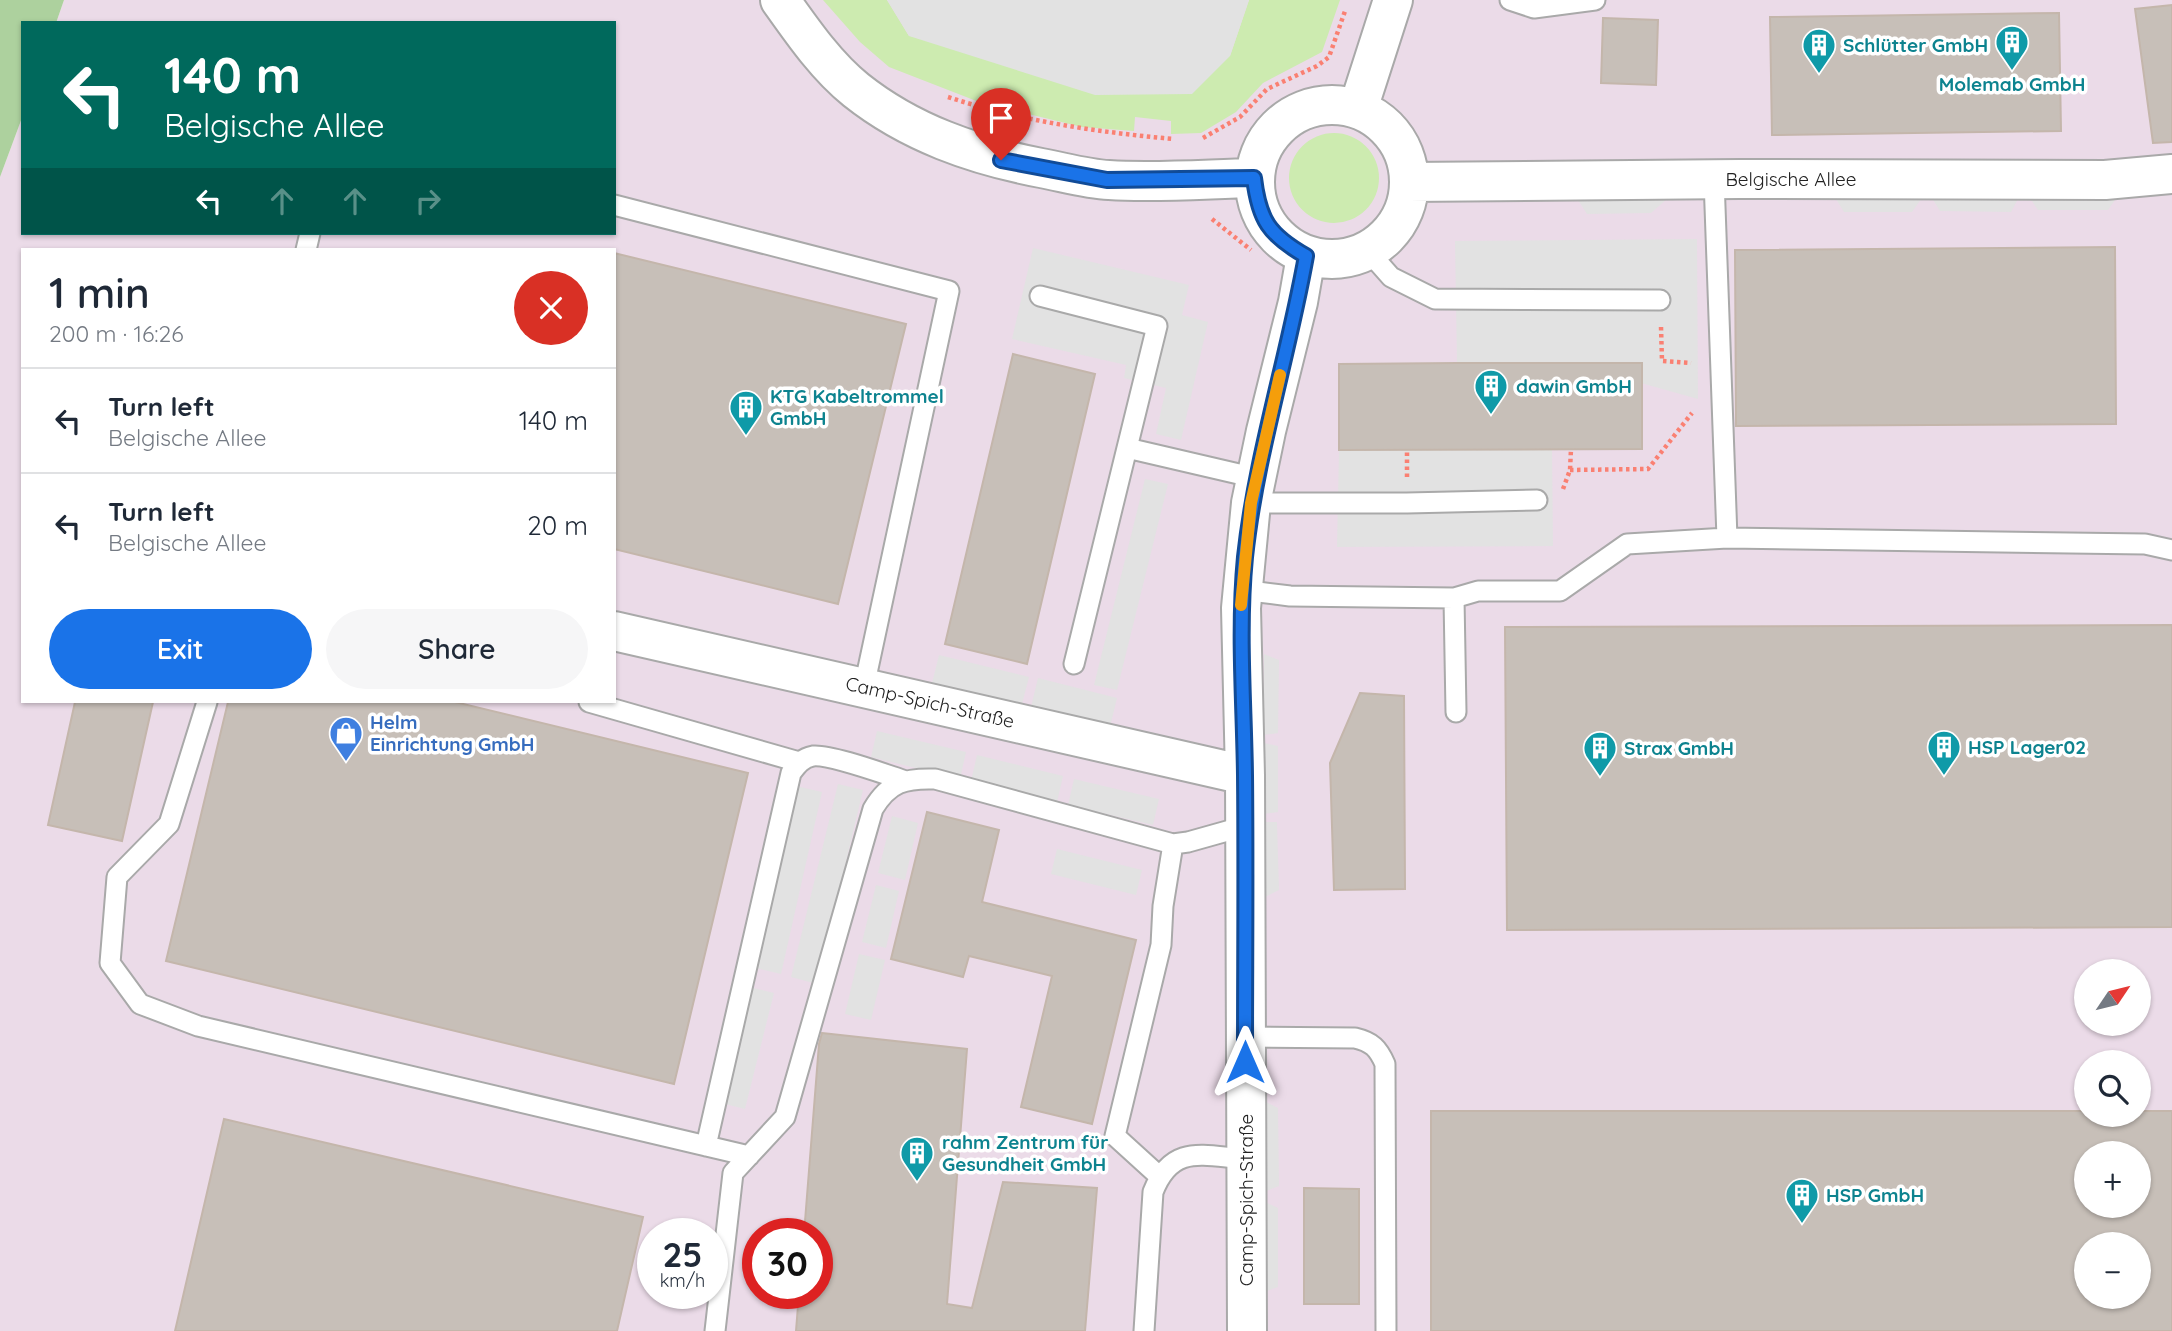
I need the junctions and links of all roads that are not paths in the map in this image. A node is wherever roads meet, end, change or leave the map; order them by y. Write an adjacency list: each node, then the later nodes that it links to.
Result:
1 (780, 0): 7 (street)
2 (1393, 0): 5 (street)
3 (1510, 0): 4 (lane)
4 (1595, 0)
5 (1358, 109): 7 (street); 9 (street)
6 (2172, 174): 8 (street, Belgische Allee)
7 (1254, 178): 12 (street)
8 (1714, 179): 9 (street, Belgische Allee); 18 (lane)
9 (1409, 182): 11 (street)
10 (616, 206): 24 (lane)
11 (1368, 251): 12 (street); 14 (lane)
12 (1306, 256): 16 (street, Camp-Spich-Straße)
13 (1040, 296): 15 (lane)
14 (1660, 300)
15 (1127, 448): 16 (lane); 23 (lane)
16 (1254, 490): 17 (lane); 20 (street, Camp-Spich-Straße)
17 (1538, 500)
18 (1727, 538): 19 (lane); 21 (lane)
19 (2172, 551)
20 (1242, 590): 21 (lane); 29 (street, Camp-Spich-Straße)
21 (1454, 598): 27 (lane)
22 (616, 631): 24 (street, Camp-Spich-Straße)
23 (1074, 664)
24 (864, 687): 29 (street, Camp-Spich-Straße)
25 (207, 703): 34 (lane)
26 (592, 703): 28 (lane)
27 (1455, 712)
28 (799, 762): 30 (lane); 34 (lane)
29 (1245, 775): 31 (street, Camp-Spich-Straße)
30 (906, 781): 32 (lane); 35 (lane)
31 (1245, 826): 32 (lane); 33 (street, Camp-Spich-Straße)
32 (1173, 844): 37 (lane)
33 (1245, 1037): 36 (street, Camp-Spich-Straße); 41 (lane)
34 (706, 1146): 35 (lane)
35 (750, 1156): 38 (lane)
36 (1246, 1159): 37 (lane); 40 (street, Camp-Spich-Straße)
37 (1159, 1176): 39 (lane)
38 (715, 1331)
39 (1144, 1331)
40 (1247, 1331)
41 (1386, 1331)

